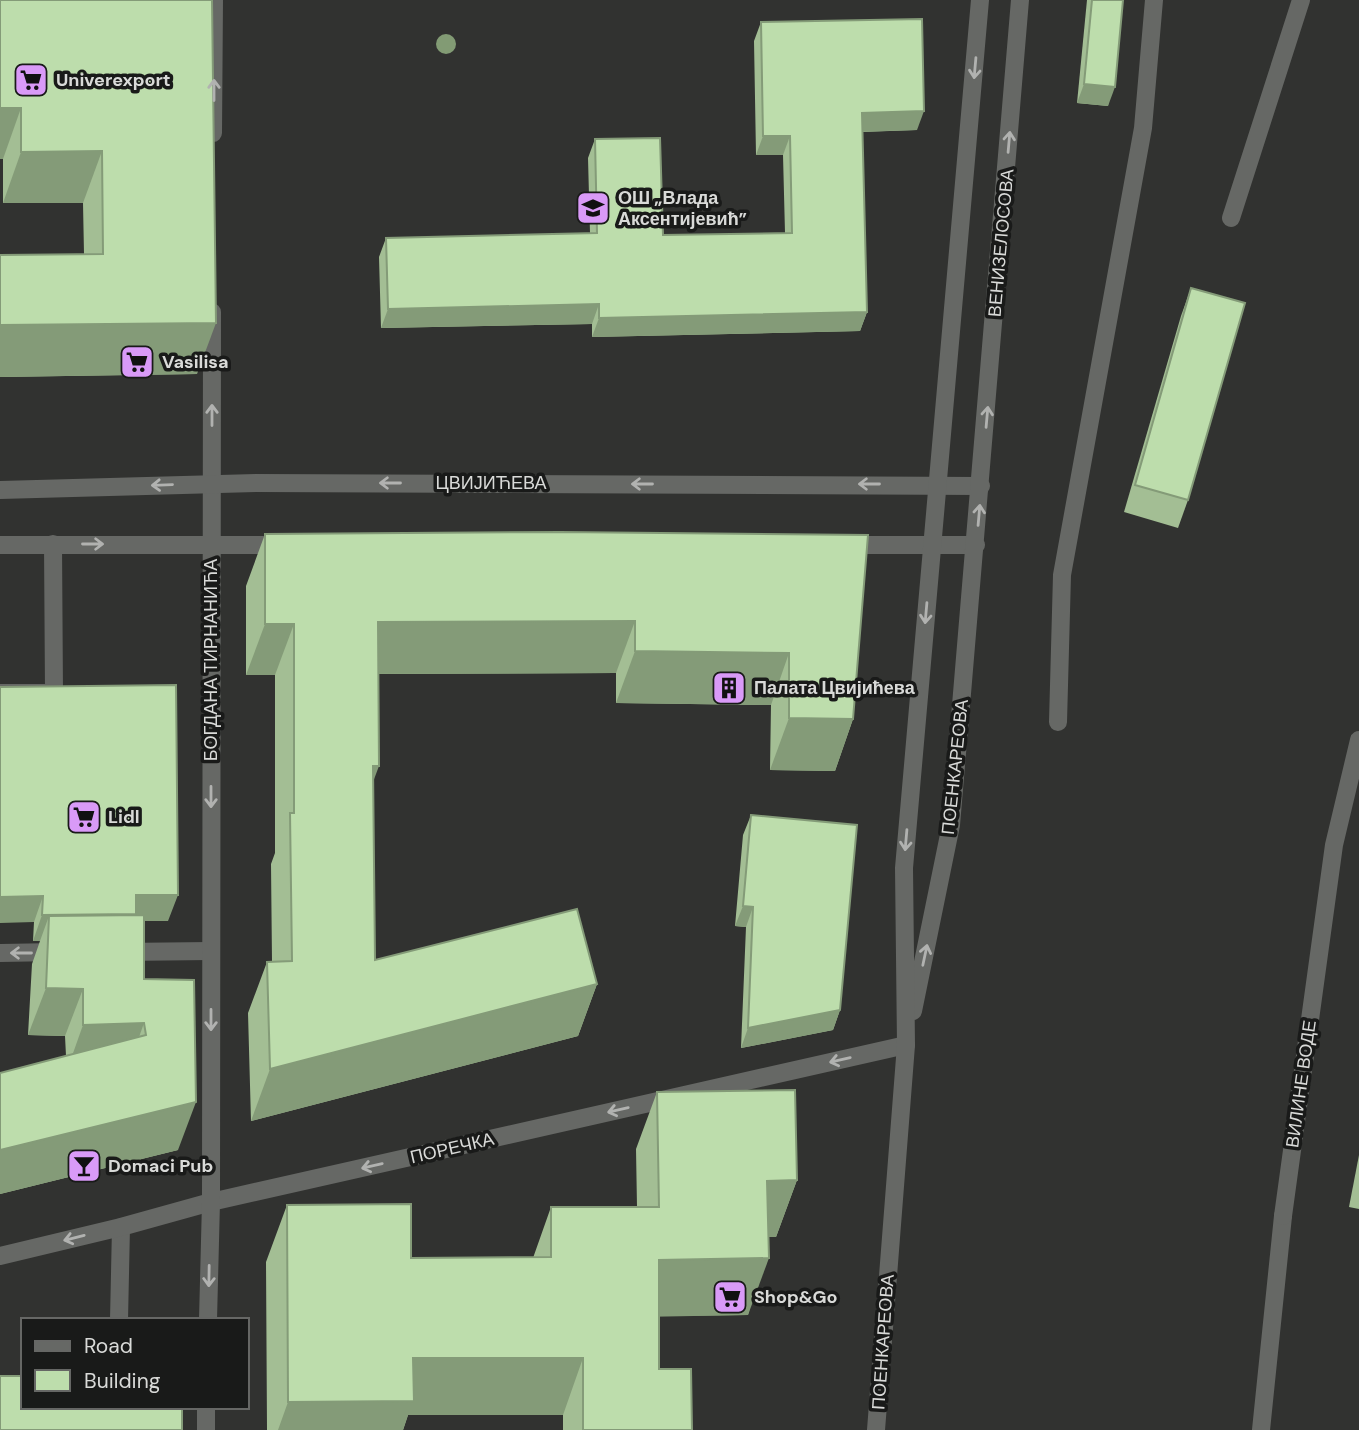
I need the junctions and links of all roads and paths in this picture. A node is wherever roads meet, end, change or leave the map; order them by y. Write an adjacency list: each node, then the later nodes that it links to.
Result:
1 (214, 0): 6 (street, one-way to 1)
2 (980, 0): 10 (street, one-way to 10)
3 (1020, 0): 11 (street, ВЕНИЗЕЛОСОВА, one-way to 3)
4 (1154, 0): 21 (street)
5 (1301, 0): 7 (street)
6 (213, 150)
7 (1231, 218)
8 (212, 301): 9 (street, БОГДАНА ТИРНАНИЋА, one-way to 8)
9 (211, 484): 10 (street, ЦВИЈИЋЕВА, one-way to 9); 12 (street, ЦВИЈИЋЕВА, one-way to 12); 15 (street, БОГДАНА ТИРНАНИЋА)
10 (937, 484): 11 (street, ЦВИЈИЋЕВА); 18 (street, ПОЕНКАРЕОВА)
11 (981, 485): 19 (street, ПОЕНКАРЕОВА, one-way to 11)
12 (0, 490)
13 (53, 544): 14 (street); 15 (street, one-way to 15); 20 (street)
14 (0, 545)
15 (211, 545): 16 (street); 23 (street, БОГДАНА ТИРНАНИЋА, one-way to 23)
16 (298, 545)
17 (830, 545): 18 (street)
18 (932, 545): 19 (street); 27 (street, ПОЕНКАРЕОВА, one-way to 27)
19 (976, 545): 27 (street, ПОЕНКАРЕОВА, one-way to 19)
20 (0, 693)
21 (1058, 722)
22 (1359, 740): 36 (street, ВИЛИНЕ ВОДЕ)
23 (211, 951): 25 (street); 28 (street, БОГДАНА ТИРНАНИЋА, one-way to 28)
24 (79, 952): 26 (street, one-way to 26)
25 (106, 952)
26 (0, 953)
27 (906, 1045): 28 (street, ПОРЕЧКА, one-way to 28); 35 (street, ПОЕНКАРЕОВА)
28 (211, 1202): 29 (street, ПОРЕЧКА); 32 (street, БОГДАНА ТИРНАНИЋА, one-way to 32)
29 (121, 1227): 30 (street, ПОРЕЧКА, one-way to 30); 31 (street)
30 (0, 1256)
31 (119, 1318)
32 (208, 1318)
33 (206, 1409): 34 (street)
34 (206, 1430)
35 (876, 1430)
36 (1261, 1430)

